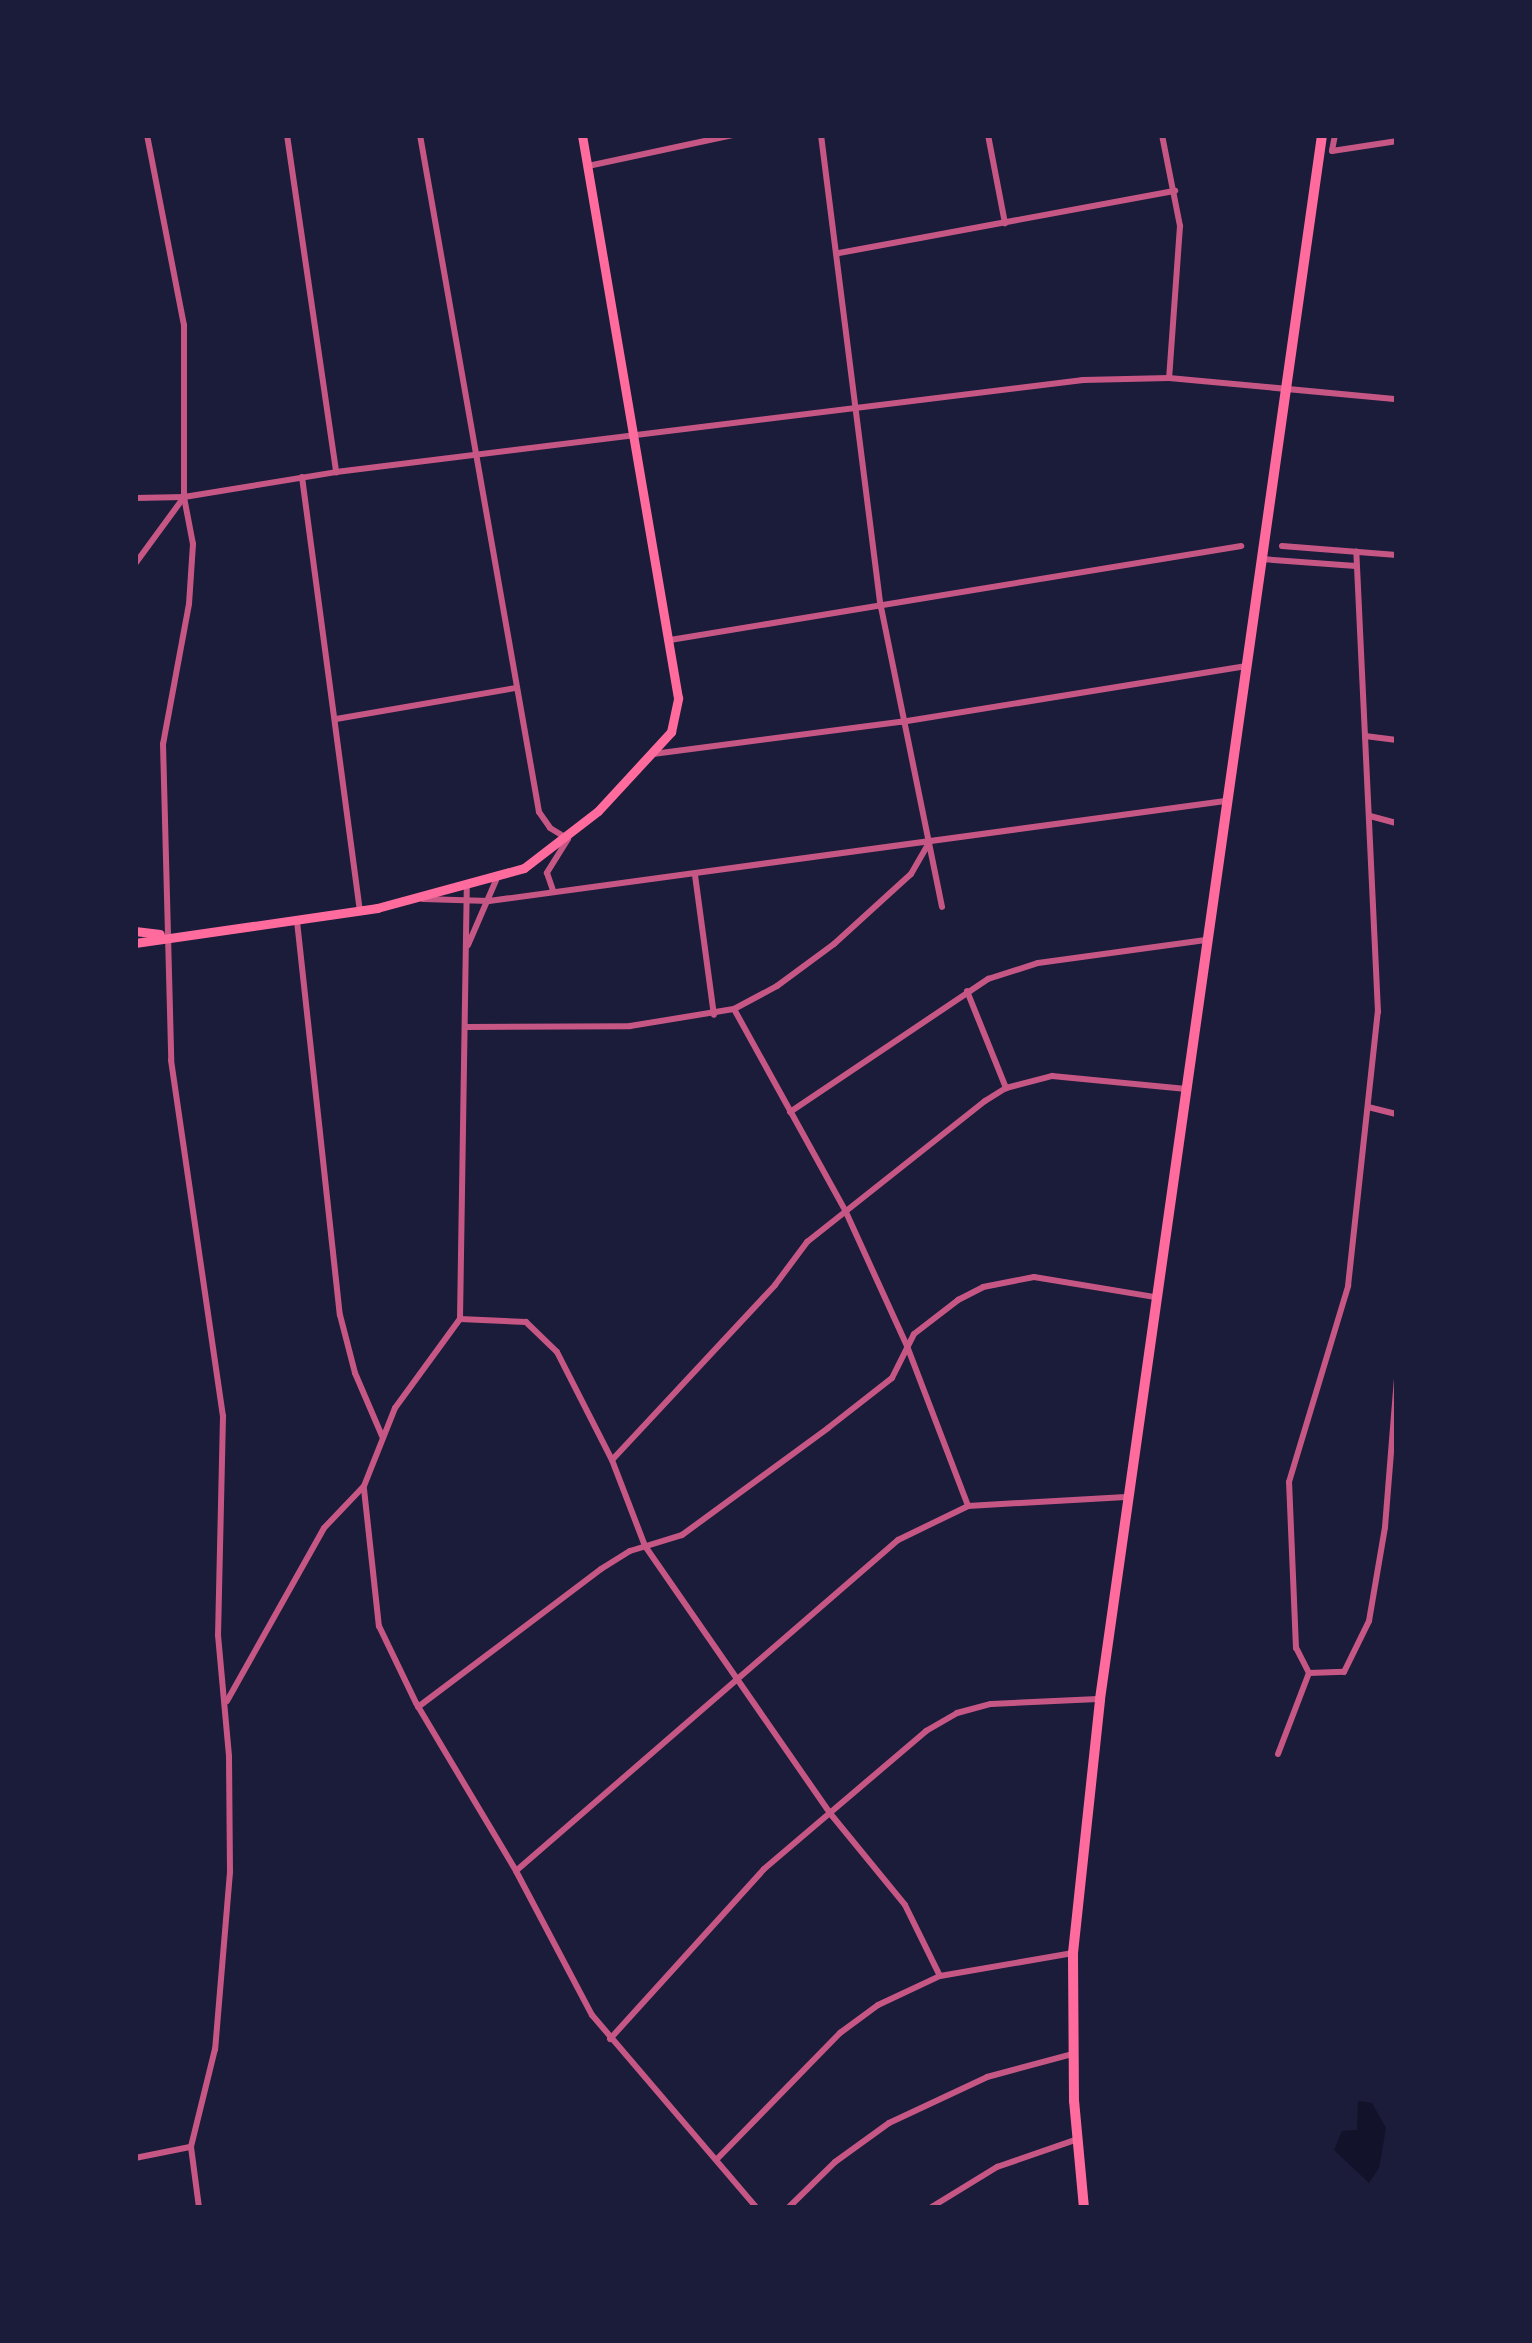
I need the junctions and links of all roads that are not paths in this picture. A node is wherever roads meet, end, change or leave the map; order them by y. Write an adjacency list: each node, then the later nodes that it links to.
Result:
1 (147, 135): 24 (street)
2 (286, 135): 22 (street)
3 (420, 135): 21 (street)
4 (582, 135): 12 (main road)
5 (733, 135): 12 (street)
6 (821, 135): 15 (street)
7 (988, 135): 14 (street)
8 (1162, 135): 13 (street)
9 (1322, 135): 17 (main road)
10 (1334, 135): 11 (street)
11 (1397, 141)
12 (588, 166): 20 (main road)
13 (1175, 191): 14 (street); 16 (street)
14 (1005, 223): 15 (street)
15 (839, 253): 19 (street)
16 (1169, 378): 17 (street); 19 (street)
17 (1286, 389): 18 (street); 30 (main road)
18 (1397, 398)
19 (856, 408): 20 (street); 33 (street)
20 (629, 435): 21 (street); 34 (main road)
21 (476, 454): 22 (street); 36 (street)
22 (336, 472): 23 (street)
23 (302, 477): 24 (street); 37 (street)
24 (184, 496): 25 (street); 31 (street); 58 (street)
25 (135, 498)
26 (1240, 546): 33 (street)
27 (1282, 546): 28 (street)
28 (1356, 552): 29 (street); 32 (street)
29 (1397, 555)
30 (1261, 560): 32 (street); 35 (main road)
31 (135, 564)
32 (1356, 566): 39 (street)
33 (881, 607): 34 (street); 38 (street)
34 (668, 640): 41 (main road)
35 (1246, 666): 38 (street); 42 (main road)
36 (517, 688): 37 (street); 45 (street)
37 (336, 719): 55 (street)
38 (901, 722): 41 (street); 46 (street)
39 (1365, 736): 40 (street); 43 (street)
40 (1397, 740)
41 (653, 754): 45 (main road)
42 (1229, 800): 46 (street); 59 (main road)
43 (1370, 816): 44 (street); 68 (street)
44 (1397, 823)
45 (568, 838): 48 (main road); 50 (street)
46 (929, 842): 47 (street); 54 (street); 63 (street)
47 (695, 875): 50 (street); 64 (street)
48 (497, 878): 49 (main road); 52 (street)
49 (467, 886): 51 (main road); 53 (street)
50 (554, 892): 52 (street)
51 (420, 898): 53 (street); 55 (main road)
52 (489, 901): 53 (street); 61 (street)
53 (465, 902): 61 (street)
54 (942, 907)
55 (360, 911): 56 (main road)
56 (297, 920): 58 (main road); 76 (street)
57 (135, 931): 58 (main road)
58 (165, 934): 60 (main road); 87 (street)
59 (1207, 940): 62 (street); 67 (main road)
60 (135, 943)
61 (466, 948): 65 (street)
62 (968, 991): 66 (street); 69 (street)
63 (734, 1009): 64 (street); 69 (street)
64 (713, 1015): 65 (street)
65 (465, 1027): 73 (street)
66 (1006, 1088): 67 (street); 71 (street)
67 (1186, 1089): 72 (main road)
68 (1368, 1107): 70 (street); 84 (street)
69 (790, 1112): 71 (street)
70 (1397, 1114)
71 (845, 1210): 74 (street); 77 (street)
72 (1155, 1297): 74 (street); 79 (main road)
73 (460, 1319): 76 (street); 77 (street)
74 (907, 1346): 80 (street); 83 (street)
75 (1397, 1378): 81 (street)
76 (382, 1436): 78 (street)
77 (612, 1460): 83 (street)
78 (364, 1486): 87 (street); 88 (street)
79 (1126, 1497): 80 (street); 86 (main road)
80 (968, 1506): 85 (street)
81 (1385, 1527): 82 (street); 84 (street)
82 (1397, 1536)
83 (645, 1546): 85 (street); 88 (street)
84 (1310, 1673): 89 (street)
85 (737, 1682): 90 (street); 91 (street)
86 (1100, 1699): 90 (street); 92 (main road)
87 (225, 1704): 97 (street)
88 (418, 1707): 91 (street)
89 (1278, 1754)
90 (830, 1812): 93 (street); 94 (street)
91 (516, 1870): 94 (street)
92 (1073, 1953): 93 (street); 95 (main road)
93 (940, 1976): 99 (street)
94 (610, 2038): 99 (street)
95 (1072, 2054): 96 (main road); 102 (street)
96 (1078, 2139): 103 (street); 104 (main road)
97 (191, 2147): 98 (street); 100 (street)
98 (135, 2158)
99 (718, 2158): 101 (street)
100 (199, 2208)
101 (757, 2208)
102 (788, 2208)
103 (930, 2208)
104 (1084, 2208)

